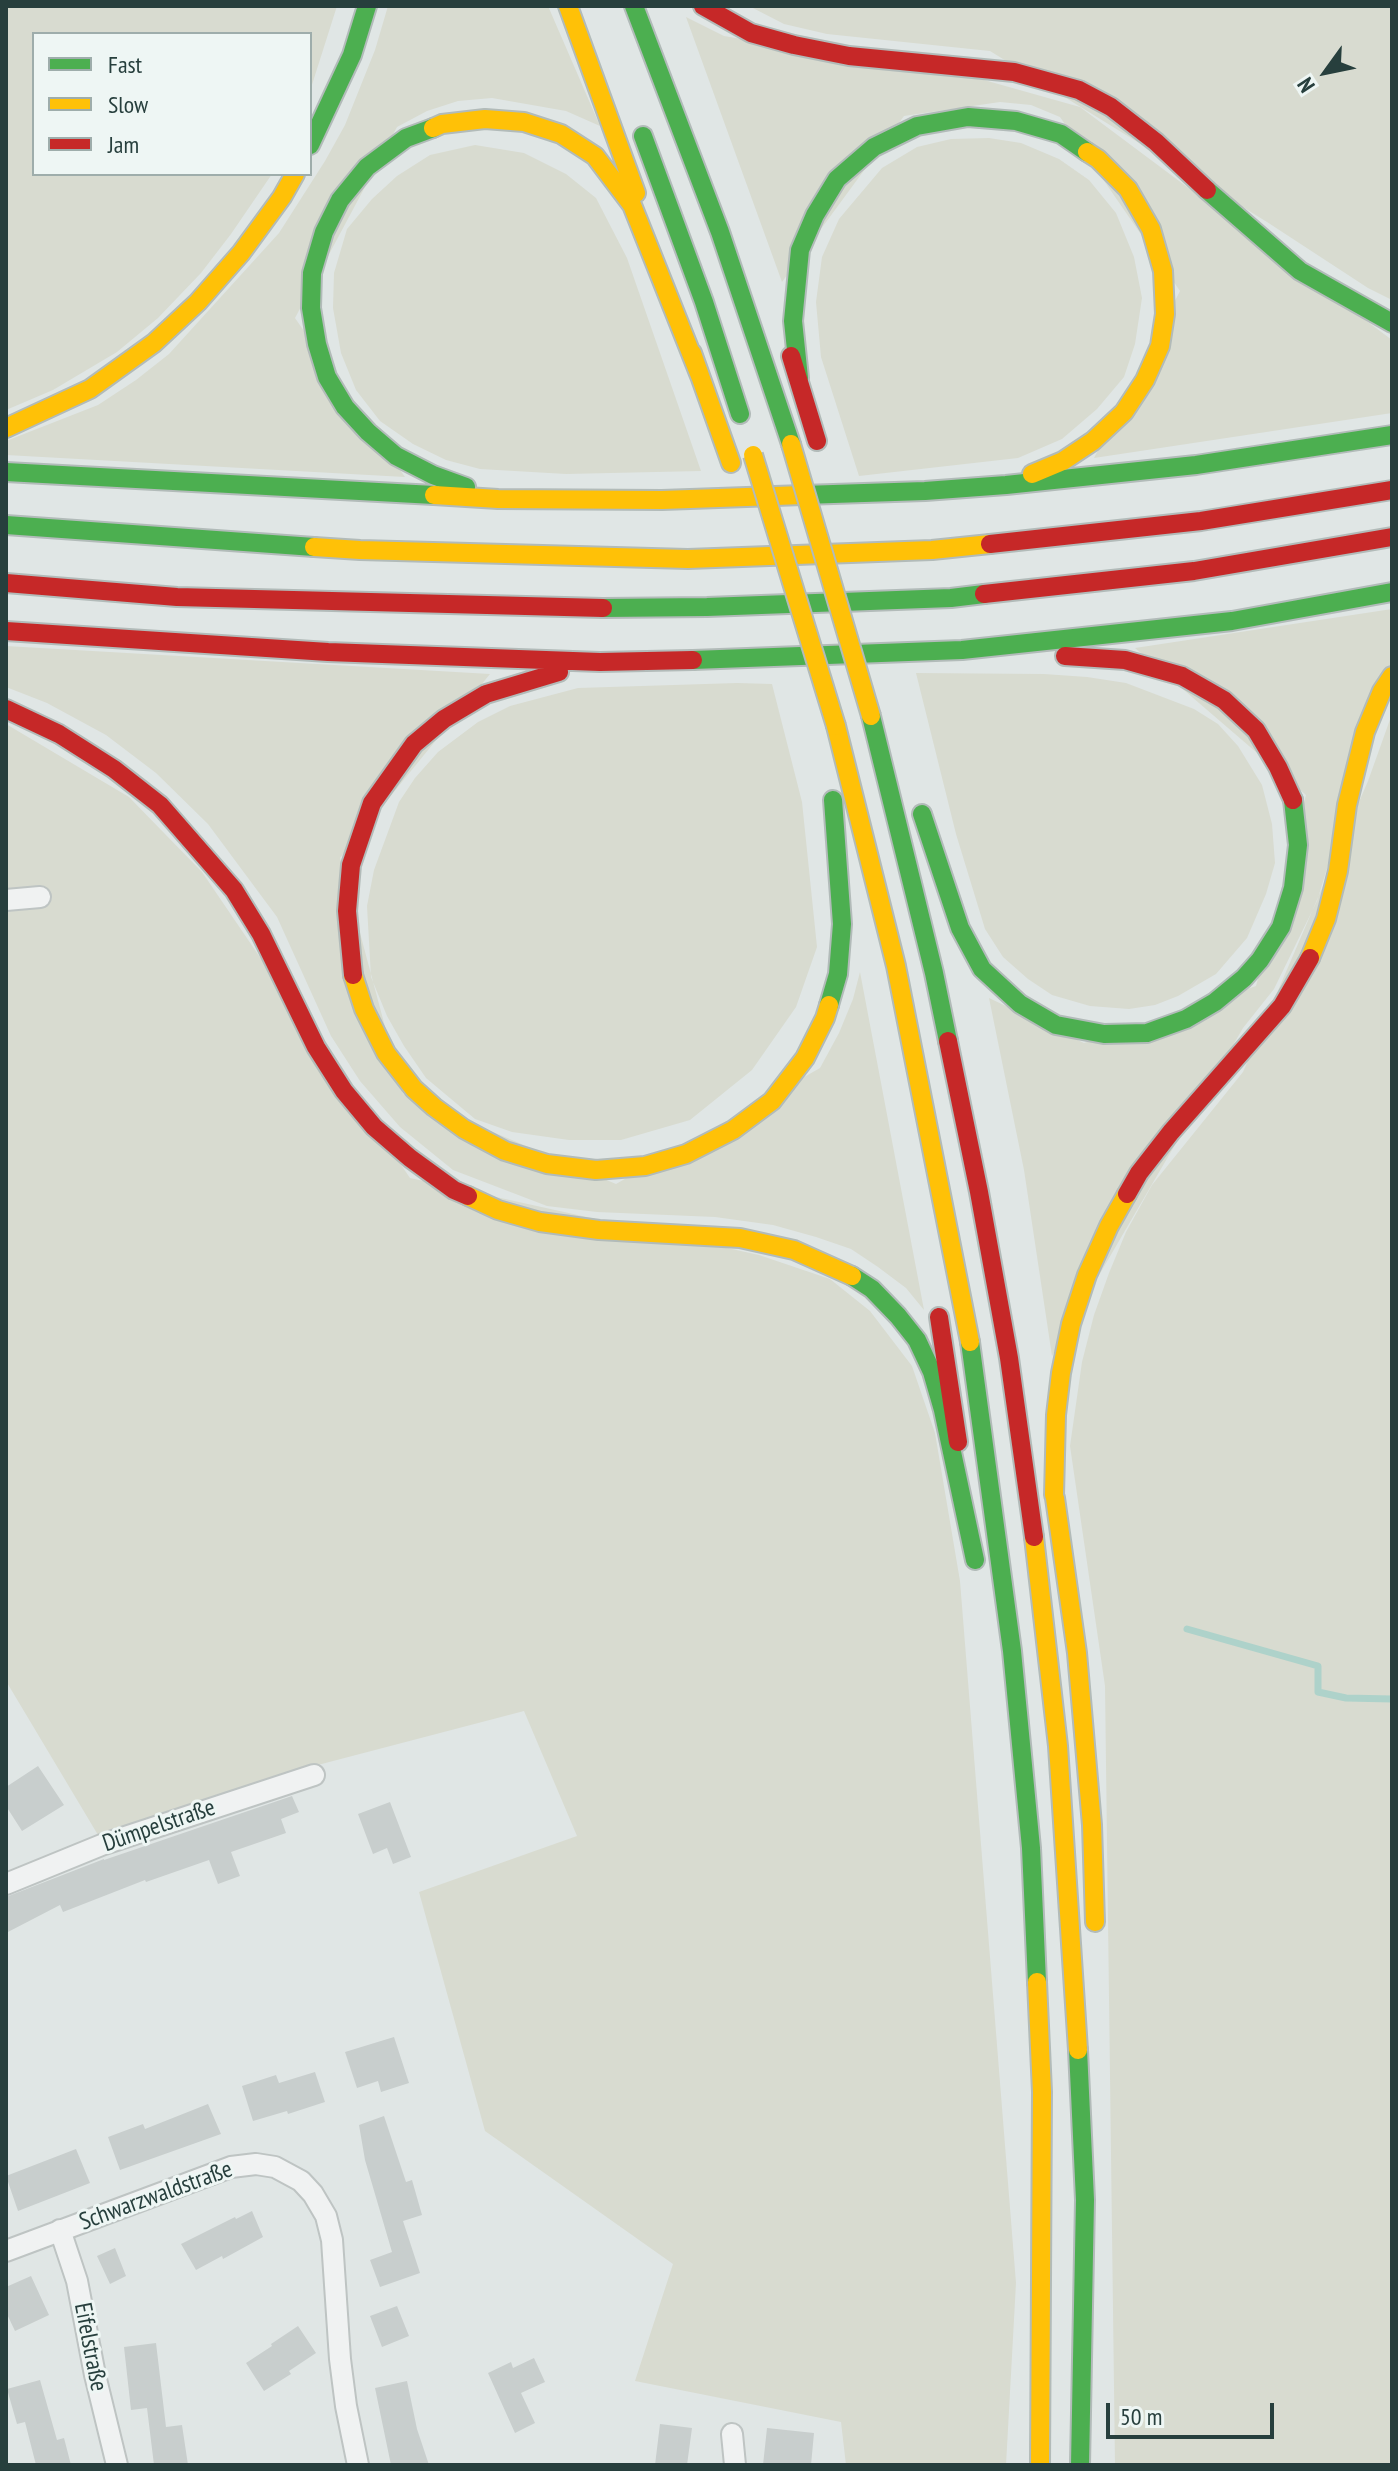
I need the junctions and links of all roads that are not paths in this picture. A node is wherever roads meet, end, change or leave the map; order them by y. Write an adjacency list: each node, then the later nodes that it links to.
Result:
1 (367, 6): 6 (highway)
2 (568, 6): 10 (highway)
3 (634, 6): 43 (highway, bridge)
4 (703, 6): 9 (highway)
5 (635, 113): 45 (highway, bridge)
6 (312, 141)
7 (294, 176): 12 (highway)
8 (778, 319): 11 (highway)
9 (1392, 323)
10 (700, 376): 17 (highway); 18 (highway)
11 (799, 378): 15 (highway); 27 (highway)
12 (6, 428)
13 (1392, 435): 15 (highway)
14 (6, 472): 17 (highway)
15 (1006, 485): 17 (highway)
16 (1392, 490): 19 (highway)
17 (498, 499)
18 (745, 511)
19 (6, 525)
20 (1392, 537): 22 (highway)
21 (754, 540): 28 (highway)
22 (6, 583)
23 (1392, 592): 25 (highway)
24 (6, 631): 26 (highway)
25 (962, 650): 26 (highway); 34 (highway)
26 (600, 662): 33 (highway)
27 (882, 668)
28 (794, 671)
29 (1392, 676): 37 (highway)
30 (6, 709): 35 (highway)
31 (40, 897): 32 (street)
32 (6, 900)
33 (859, 923)
34 (956, 959)
35 (936, 1300)
36 (1040, 1405): 37 (highway)
37 (1054, 1495): 41 (highway)
38 (314, 1775): 39 (street, Dümpelstraße)
39 (6, 1884)
40 (1016, 1909): 45 (highway)
41 (1095, 1945)
42 (1098, 2080): 43 (highway)
43 (1085, 2200): 52 (highway)
44 (60, 2230): 46 (street, Schwarzwaldstraße); 48 (street, Eifelstraße); 49 (street, Schwarzwaldstraße)
45 (1040, 2244): 51 (highway)
46 (6, 2251)
47 (732, 2434): 50 (street)
48 (117, 2465)
49 (358, 2465)
50 (735, 2465)
51 (1040, 2465)
52 (1080, 2465)

